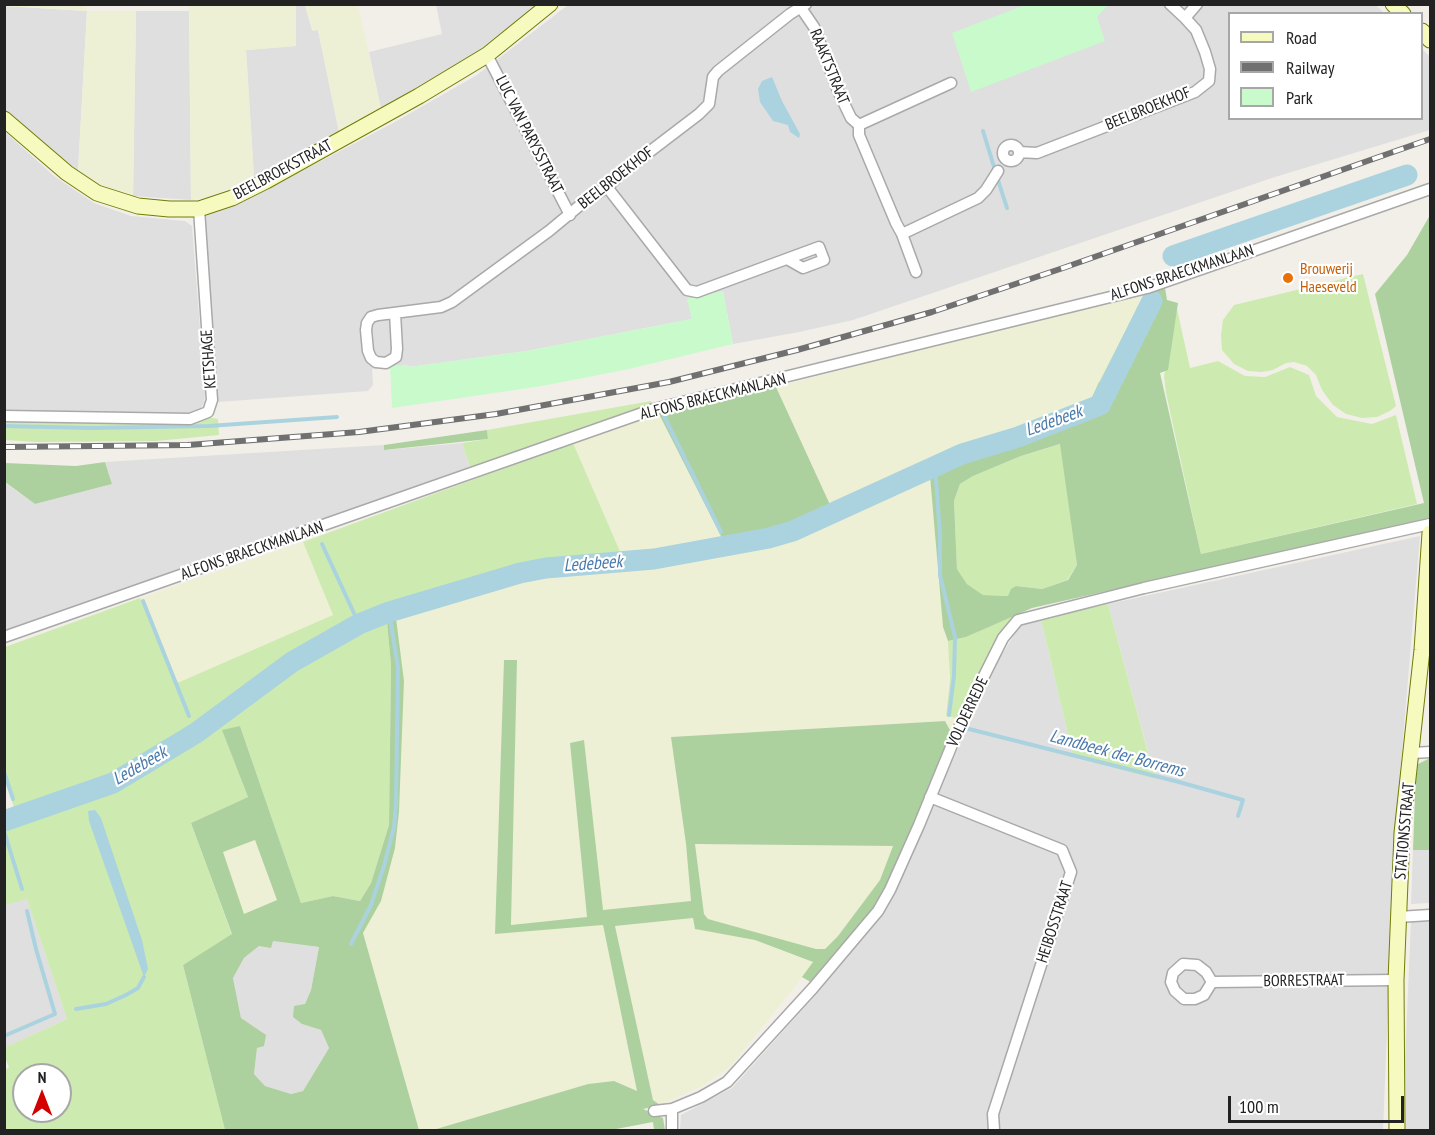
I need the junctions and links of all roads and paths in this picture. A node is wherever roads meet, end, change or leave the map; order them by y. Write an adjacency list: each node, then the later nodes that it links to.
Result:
1 (550, 4): 6 (street, BEELBROEKSTRAAT)
2 (1170, 4): 5 (street, BEELBROEKHOF)
3 (1197, 4): 5 (street)
4 (803, 6): 9 (street, RAAKTSTRAAT); 12 (street, BEELBROEKHOF)
5 (1185, 18): 10 (street, BEELBROEKHOF)
6 (487, 55): 14 (street, BEELBROEKSTRAAT); 15 (street, LUC VAN PARYSSTRAAT)
7 (951, 83): 9 (street)
8 (4, 119): 14 (street, BEELBROEKSTRAAT)
9 (859, 125): 16 (street, RAAKTSTRAAT)
10 (1019, 152)
11 (996, 174): 16 (street)
12 (607, 187): 15 (street, BEELBROEKHOF); 17 (street)
13 (1431, 189): 23 (street, ALFONS BRAECKMANLAAN)
14 (199, 209): 20 (street, KETSHAGE)
15 (570, 215): 19 (street, BEELBROEKHOF)
16 (902, 234): 18 (street, RAAKTSTRAAT)
17 (787, 259)
18 (916, 272)
19 (395, 313): 19 (street, BEELBROEKHOF)
20 (4, 416)
21 (1431, 524): 26 (street, VOLDERREDE)
22 (1431, 532): 25 (street, STATIONSSTRAAT)
23 (4, 637)
24 (1431, 752): 25 (street)
25 (1412, 753): 28 (street, STATIONSSTRAAT)
26 (930, 797): 31 (street, VOLDERREDE); 34 (street, HEIBOSSTRAAT)
27 (1431, 915): 28 (street)
28 (1398, 917): 29 (street, STATIONSSTRAAT)
29 (1396, 980): 30 (street, BORRESTRAAT); 35 (street, STATIONSSTRAAT)
30 (1212, 982)
31 (672, 1110): 32 (street); 33 (street)
32 (654, 1111)
33 (672, 1131)
34 (994, 1131)
35 (1397, 1131)

